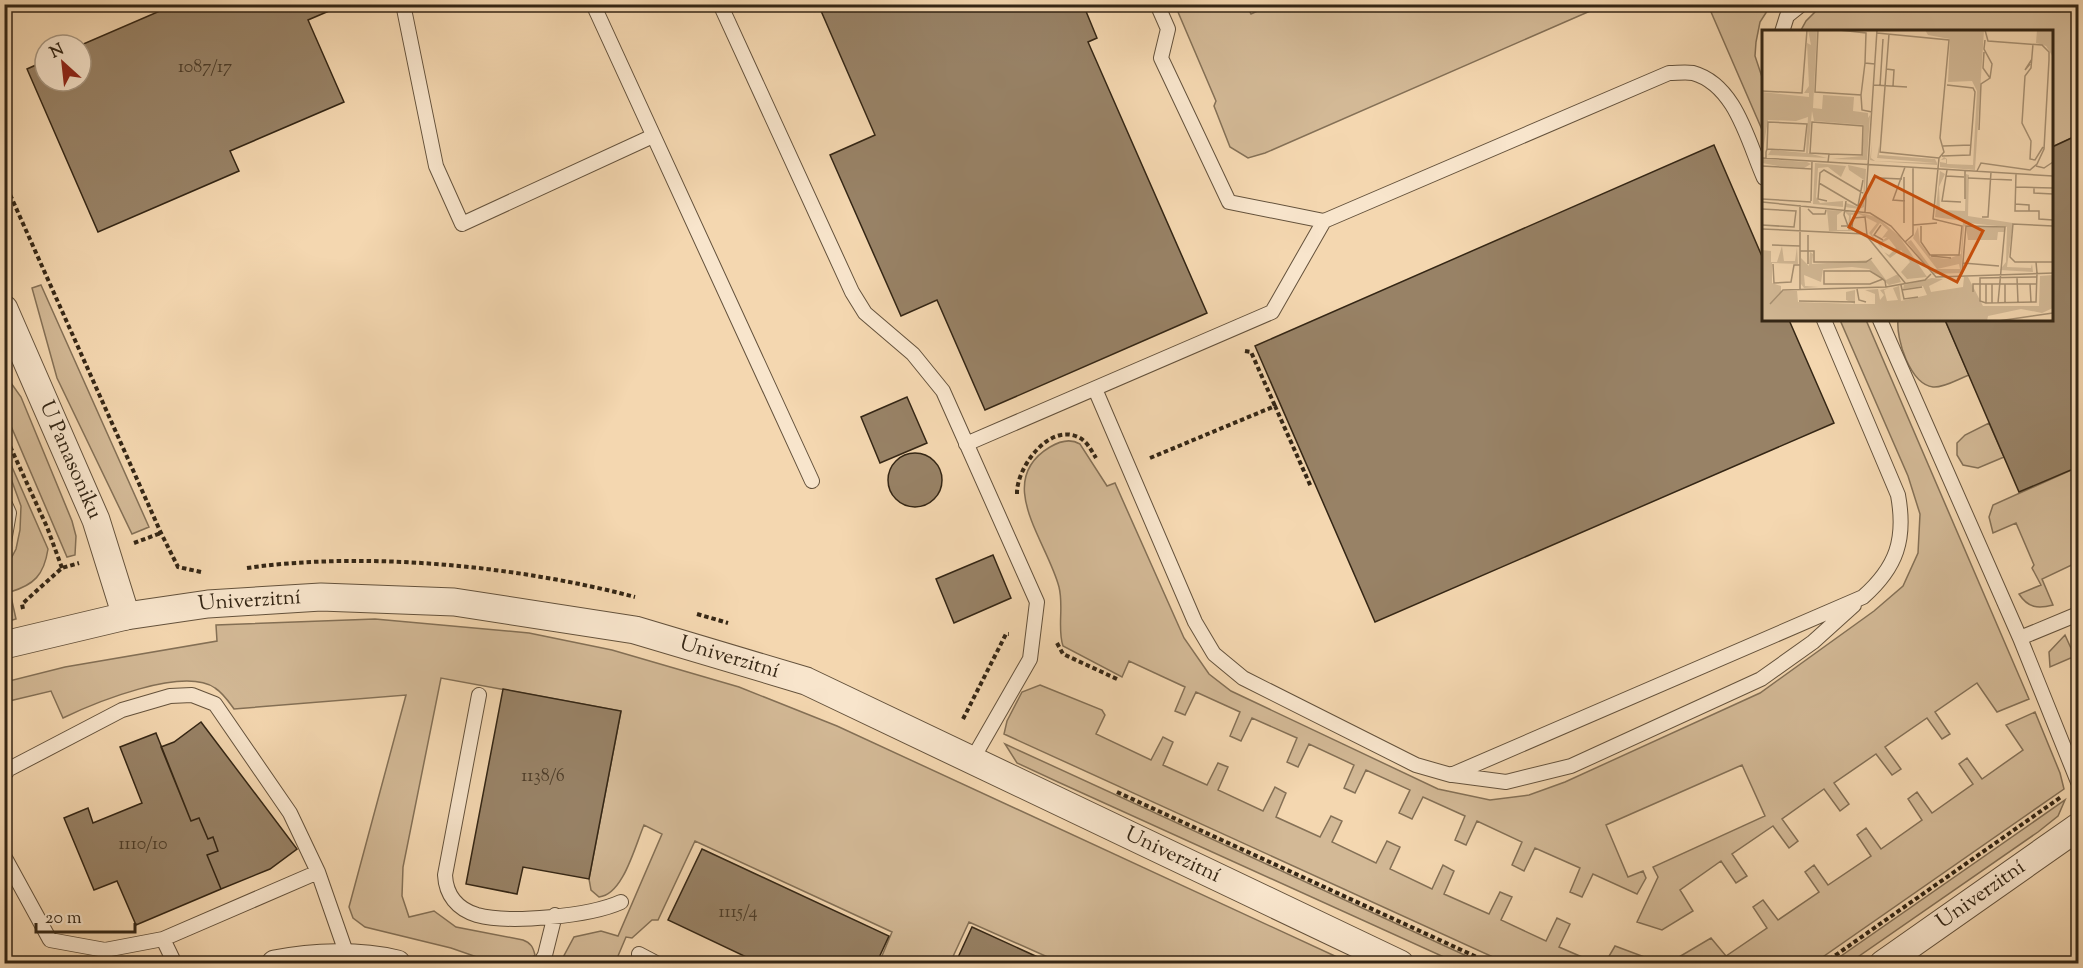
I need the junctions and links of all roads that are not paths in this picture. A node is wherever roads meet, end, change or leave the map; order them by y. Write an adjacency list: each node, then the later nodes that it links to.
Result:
1 (403, 4): 7 (lane)
2 (593, 4): 7 (lane)
3 (720, 4): 14 (lane)
4 (1157, 4): 9 (lane)
5 (1802, 4): 6 (lane)
6 (1783, 30)
7 (653, 135): 15 (lane)
8 (1762, 173): 9 (lane)
9 (1324, 220): 13 (lane)
10 (4, 309): 20 (street, U Panasoniku)
11 (1824, 321): 18 (lane)
12 (1880, 321): 21 (lane)
13 (1095, 389): 14 (lane); 26 (lane)
14 (966, 444): 24 (lane)
15 (812, 481)
16 (4, 502): 17 (lane)
17 (4, 542)
18 (1863, 597): 26 (lane); 26 (lane)
19 (2079, 614): 21 (lane)
20 (126, 616): 22 (street, Univerzitní); 24 (street, Univerzitní)
21 (2020, 638): 27 (lane)
22 (4, 645)
23 (479, 695): 32 (lane)
24 (972, 760): 41 (street, Univerzitní)
25 (4, 775): 30 (lane)
26 (1451, 775)
27 (2074, 787)
28 (2079, 826): 42 (street, Univerzitní)
29 (4, 856): 33 (lane)
30 (318, 872): 33 (lane); 35 (lane)
31 (621, 902): 32 (lane)
32 (555, 915): 39 (lane)
33 (163, 939): 36 (lane)
34 (639, 954): 40 (lane)
35 (348, 958): 37 (street); 38 (street)
36 (175, 963)
37 (275, 963)
38 (398, 963)
39 (540, 963)
40 (658, 963)
41 (1400, 963)
42 (1883, 963)

